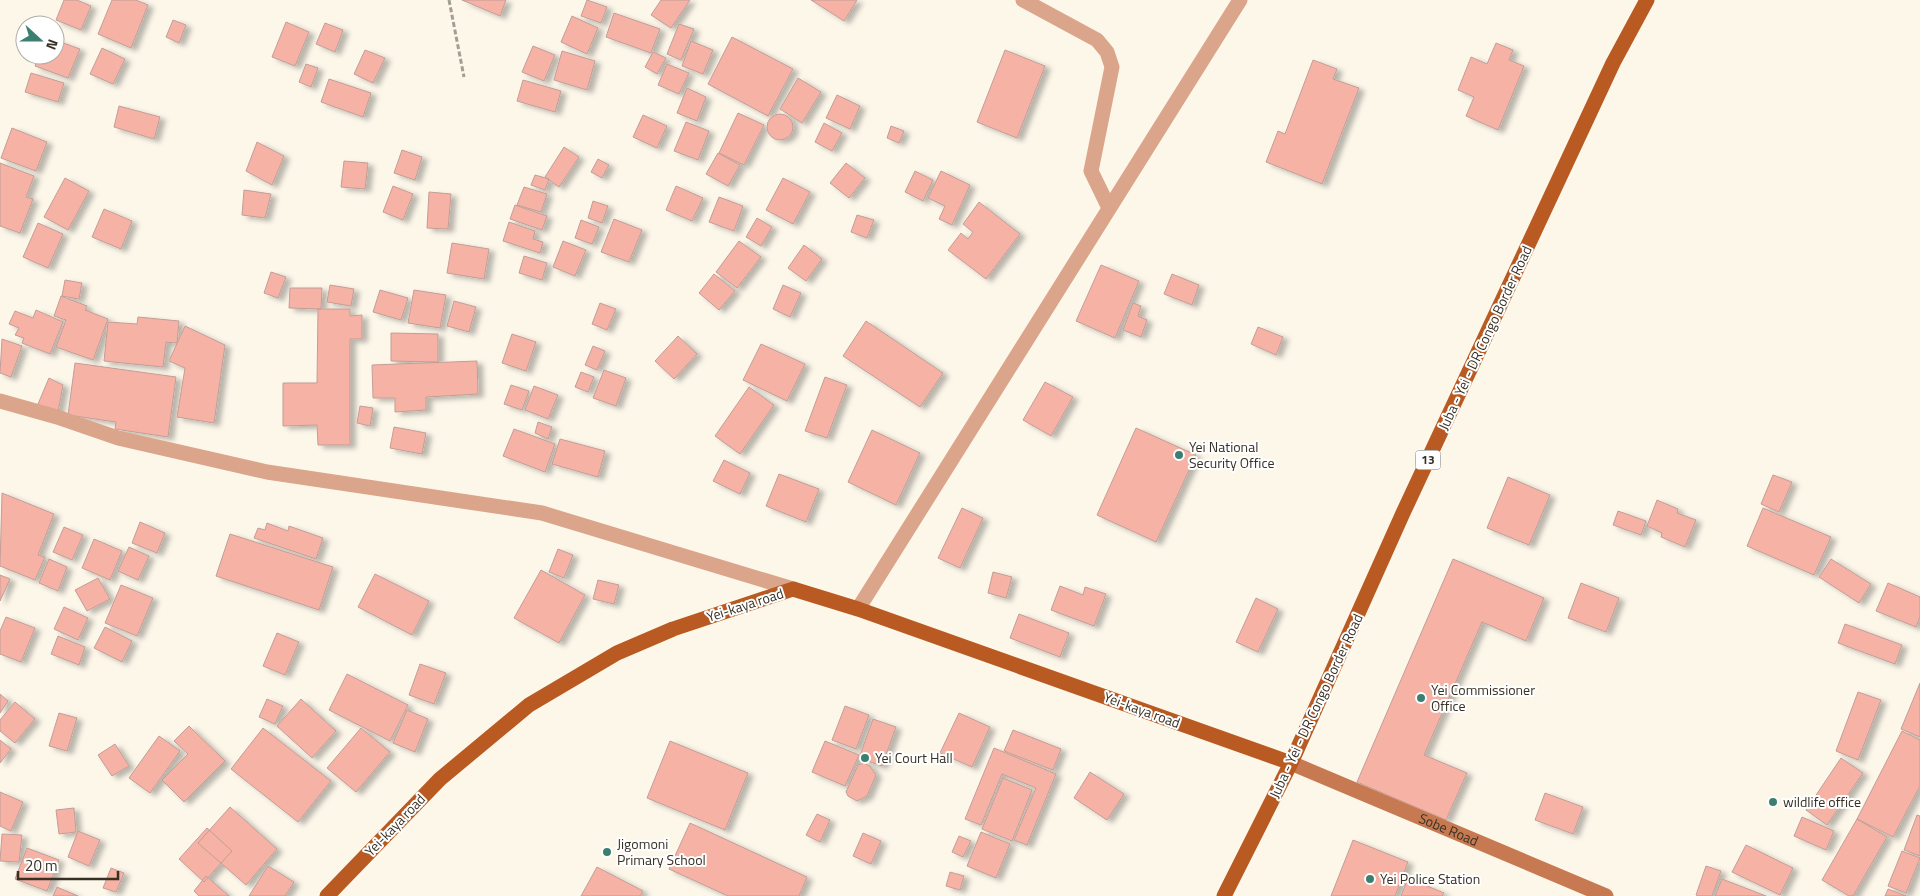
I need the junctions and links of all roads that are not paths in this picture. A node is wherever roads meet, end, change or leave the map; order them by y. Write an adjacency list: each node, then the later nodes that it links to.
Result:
1 (1023, 0): 6 (street)
2 (1240, 0): 6 (street)
3 (1639, 0): 5 (main road, Juba - Yei - DR Congo Border Road / 13)
4 (1647, 0): 5 (main road, Juba - Yei - DR Congo Border Road / 13)
5 (1632, 24): 10 (main road, Juba - Yei - DR Congo Border Road / 13)
6 (1109, 208): 9 (street)
7 (0, 401): 8 (street)
8 (793, 589): 9 (main road, Yei-kaya road); 11 (main road, Yei-kaya road)
9 (858, 609): 10 (main road, Yei-kaya road)
10 (1291, 763): 12 (main road, Juba - Yei - DR Congo Border Road / 13); 13 (street, Sobe Road)
11 (327, 896)
12 (1224, 896)
13 (1606, 896)

